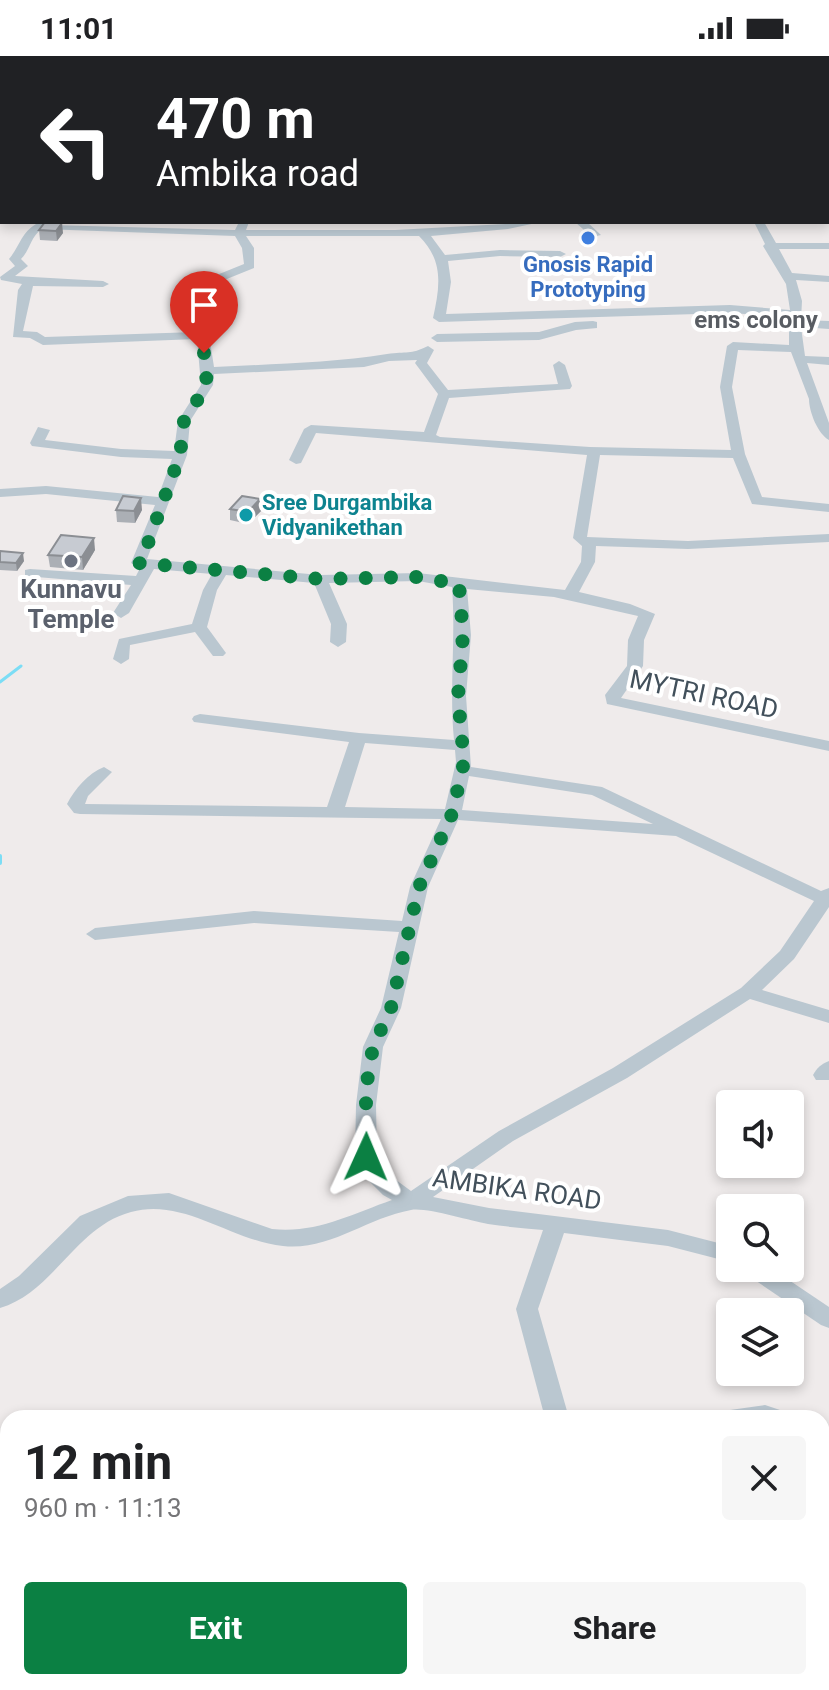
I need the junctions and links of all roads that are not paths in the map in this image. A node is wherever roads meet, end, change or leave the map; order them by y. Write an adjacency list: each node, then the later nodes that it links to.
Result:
1 (41, 224): 5 (street); 15 (street)
2 (509, 224): 6 (street)
3 (582, 224): 8 (street)
4 (760, 224): 9 (street)
5 (242, 228): 7 (street); 23 (street)
6 (454, 228): 7 (street)
7 (423, 234): 12 (street)
8 (596, 235)
9 (769, 246): 10 (street); 13 (street)
10 (829, 246)
11 (560, 254): 12 (street)
12 (444, 258): 17 (street)
13 (789, 276): 14 (street); 18 (street)
14 (829, 279)
15 (29, 282): 16 (street); 22 (street)
16 (103, 284)
17 (439, 318): 18 (street); 24 (street)
18 (795, 319): 20 (street); 25 (street)
19 (598, 325): 24 (street)
20 (829, 325)
21 (0, 333): 22 (street)
22 (17, 334): 23 (street)
23 (202, 335): 29 (street)
24 (437, 338): 26 (street)
25 (798, 354): 27 (street); 31 (street); 35 (street)
26 (422, 356): 29 (street); 30 (street)
27 (829, 361)
28 (559, 365): 30 (street)
29 (208, 371): 36 (street)
30 (444, 394): 33 (street)
31 (827, 427)
32 (43, 430): 36 (street)
33 (429, 436): 34 (street); 37 (street)
34 (594, 451): 35 (street); 42 (street)
35 (738, 454): 40 (street)
36 (180, 455): 39 (street)
37 (296, 460)
38 (0, 493): 39 (street)
39 (163, 502): 43 (street)
40 (829, 508)
41 (829, 538): 42 (street)
42 (584, 541): 49 (street)
43 (149, 564): 44 (street); 47 (street)
44 (221, 572): 46 (street); 51 (street)
45 (30, 573): 47 (street)
46 (320, 579): 48 (street); 52 (street)
47 (141, 581): 50 (street)
48 (459, 584): 49 (street, MYTRI ROAD); 57 (street, AMBIKA ROAD)
49 (570, 595): 58 (street, MYTRI ROAD)
50 (121, 613)
51 (199, 627): 53 (street); 54 (street)
52 (338, 642)
53 (218, 653)
54 (121, 659)
55 (200, 719): 56 (street)
56 (359, 738): 57 (street); 61 (street)
57 (463, 746): 59 (street, AMBIKA ROAD)
58 (829, 746)
59 (461, 770): 62 (street, AMBIKA ROAD); 63 (street)
60 (104, 772): 61 (street)
61 (335, 810): 62 (street)
62 (452, 814): 63 (street); 64 (street, AMBIKA ROAD)
63 (827, 896): 66 (street)
64 (411, 927): 65 (street); 68 (street, AMBIKA ROAD)
65 (95, 934)
66 (748, 992): 67 (street); 68 (street)
67 (829, 1017)
68 (412, 1201): 69 (street, AMBIKA ROAD); 72 (street)
69 (556, 1224): 70 (street, AMBIKA ROAD); 74 (street)
70 (716, 1250)
71 (775, 1282): 73 (street)
72 (0, 1300)
73 (829, 1319)
74 (555, 1410)

